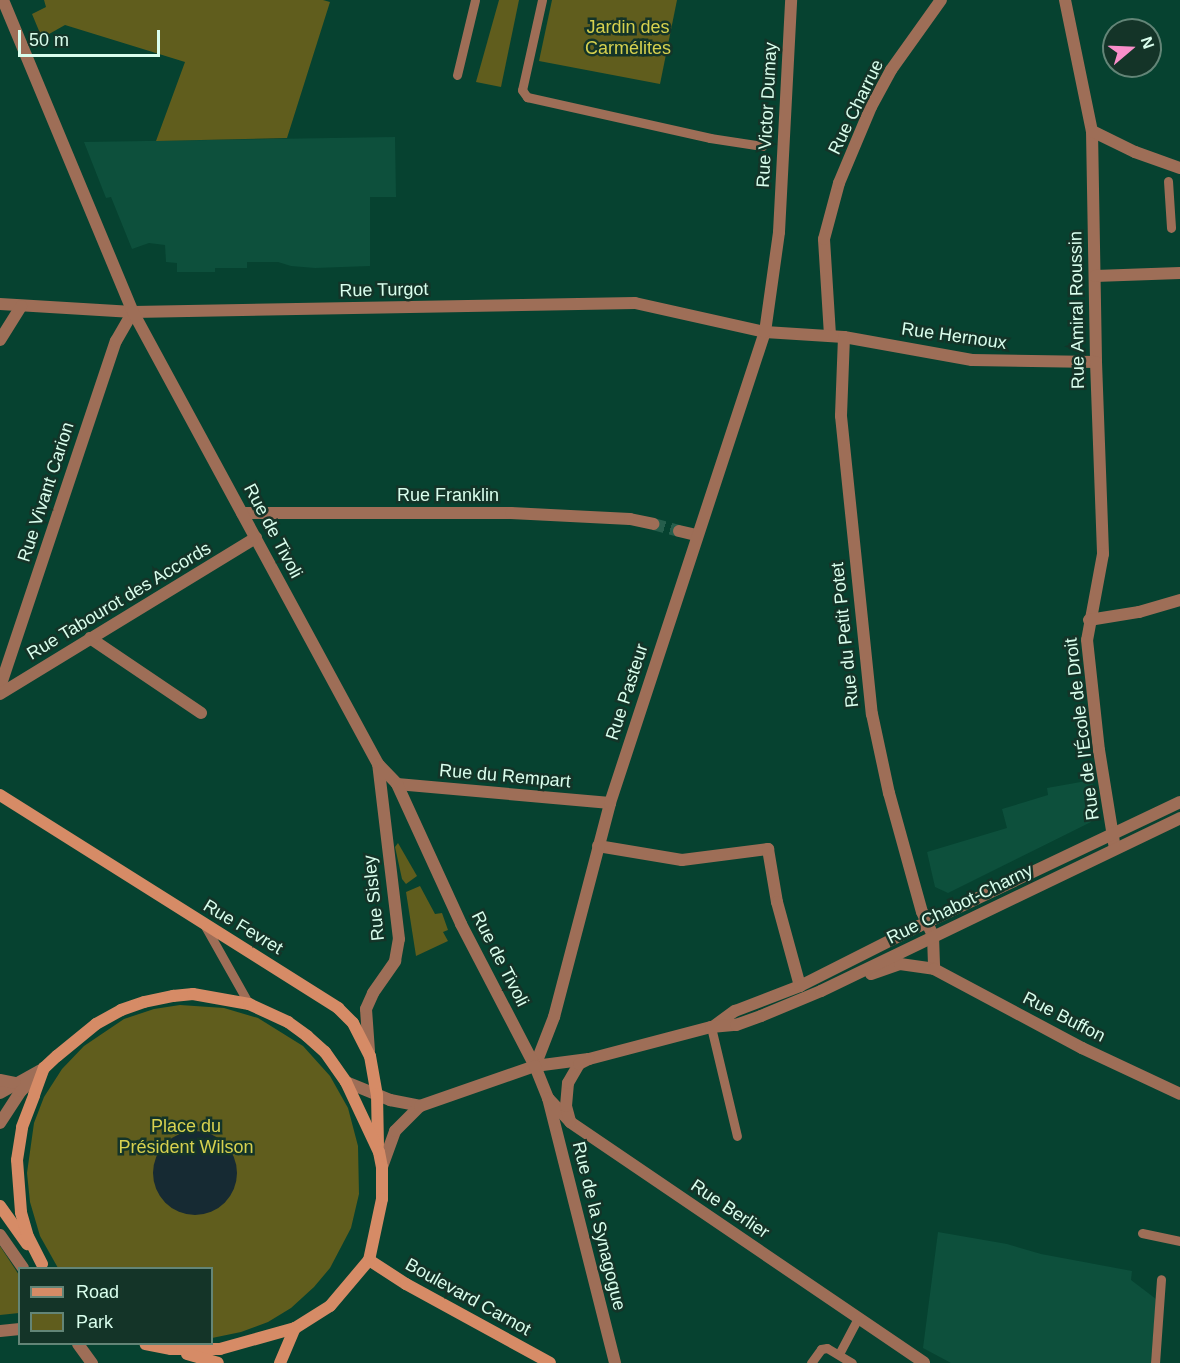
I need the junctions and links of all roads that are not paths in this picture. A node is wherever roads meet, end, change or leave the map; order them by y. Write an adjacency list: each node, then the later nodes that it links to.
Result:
1 (3, 0): 16 (street, Rue de Tivoli)
2 (475, 0): 7 (lane)
3 (542, 0): 9 (lane)
4 (791, 0): 17 (street, Rue Victor Dumay)
5 (941, 0): 18 (street, Rue Charrue)
6 (1065, 0): 8 (street, Rue Amiral Roussin)
7 (457, 75)
8 (1092, 131): 10 (street); 13 (street, Rue Amiral Roussin)
9 (762, 146)
10 (1171, 172): 11 (lane)
11 (1171, 228)
12 (1180, 273): 13 (street)
13 (1095, 276): 21 (street, Rue Amiral Roussin)
14 (0, 304): 15 (street, Rue Turgot)
15 (21, 306): 16 (street, Rue Turgot); 20 (street)
16 (134, 312): 17 (street, Rue Turgot); 22 (street, Rue de Tivoli); 30 (street, Rue Vivant Carion)
17 (765, 332): 18 (street, Rue Turgot); 25 (street, Rue Pasteur)
18 (830, 335): 19 (street, Rue Hernoux)
19 (844, 337): 21 (street, Rue Hernoux); 43 (street, Rue du Petit Potet)
20 (0, 340)
21 (1096, 362): 28 (street, Rue Amiral Roussin)
22 (242, 513): 23 (street, Rue Franklin); 26 (street, Rue de Tivoli)
23 (653, 524)
24 (679, 531): 25 (street)
25 (697, 536): 37 (street, Rue Pasteur)
26 (256, 538): 29 (street, Rue Tabourot des Accords); 33 (street, Rue de Tivoli)
27 (1180, 600): 28 (street)
28 (1089, 620): 39 (street, Rue de l'École de Droit)
29 (90, 638): 31 (street, Rue Tabourot des Accords); 32 (street)
30 (0, 687)
31 (0, 694)
32 (201, 713)
33 (378, 764): 34 (street, Rue de Tivoli); 51 (street, Rue Sisley)
34 (397, 784): 37 (street, Rue du Rempart); 53 (street, Rue de Tivoli)
35 (0, 795): 44 (main road, Rue Fevret)
36 (1180, 802): 39 (street, Rue Chabot-Charny)
37 (610, 803): 40 (street, Rue Pasteur)
38 (1180, 818): 41 (street, Rue Chabot-Charny)
39 (1113, 833): 41 (street); 43 (street, Rue Chabot-Charny)
40 (598, 846): 47 (street); 53 (street, Rue Pasteur)
41 (1115, 849): 45 (street, Rue Chabot-Charny)
42 (613, 850): 47 (street)
43 (926, 922): 45 (street); 47 (street, Rue Chabot-Charny); 48 (street, Rue Chabot-Charny)
44 (205, 926): 49 (lane); 51 (main road, Rue Fevret)
45 (933, 936): 46 (street); 48 (street, Rue Chabot-Charny)
46 (934, 969): 48 (street, Rue Buffon); 60 (street, Rue Buffon)
47 (797, 982): 50 (street, Rue Chabot-Charny)
48 (821, 991): 50 (street, Rue Chabot-Charny)
49 (249, 1004): 54 (main road); 56 (main road)
50 (711, 1027): 52 (street, Rue Chabot-Charny); 65 (lane)
51 (370, 1056): 59 (main road, Rue Fevret)
52 (589, 1059): 53 (street, Rue Chabot-Charny); 63 (street)
53 (535, 1066): 61 (street, Rue Berlier); 62 (street, Rue Chabot-Charny)
54 (45, 1068): 57 (street); 64 (street); 73 (main road)
55 (0, 1080): 57 (street)
56 (346, 1082): 59 (street); 66 (main road)
57 (15, 1083): 58 (street)
58 (0, 1093)
59 (376, 1094): 62 (street); 66 (main road, Rue Fevret)
60 (1180, 1094)
61 (548, 1098): 63 (street, Rue Berlier); 89 (street, Rue de la Synagogue)
62 (420, 1106): 67 (street, Rue Chabot-Charny)
63 (570, 1122): 76 (street, Rue Berlier)
64 (0, 1123)
65 (737, 1136)
66 (378, 1152): 67 (main road)
67 (382, 1167): 72 (main road)
68 (0, 1206): 73 (main road)
69 (1142, 1233): 71 (lane)
70 (0, 1236): 74 (street)
71 (1180, 1241)
72 (369, 1260): 77 (main road); 88 (main road, Boulevard Carnot)
73 (43, 1266)
74 (22, 1267)
75 (1161, 1279): 93 (lane)
76 (858, 1318): 83 (lane); 84 (street, Rue Berlier)
77 (295, 1328): 82 (main road); 87 (main road)
78 (18, 1329): 79 (street)
79 (0, 1331)
80 (79, 1345): 85 (street)
81 (150, 1345): 82 (main road)
82 (171, 1349): 86 (main road)
83 (839, 1354): 90 (lane); 91 (lane)
84 (912, 1360): 92 (street, Rue Berlier)
85 (92, 1363)
86 (218, 1363)
87 (280, 1363)
88 (549, 1363)
89 (615, 1363)
90 (811, 1363)
91 (852, 1363)
92 (924, 1363)
93 (1155, 1363)

